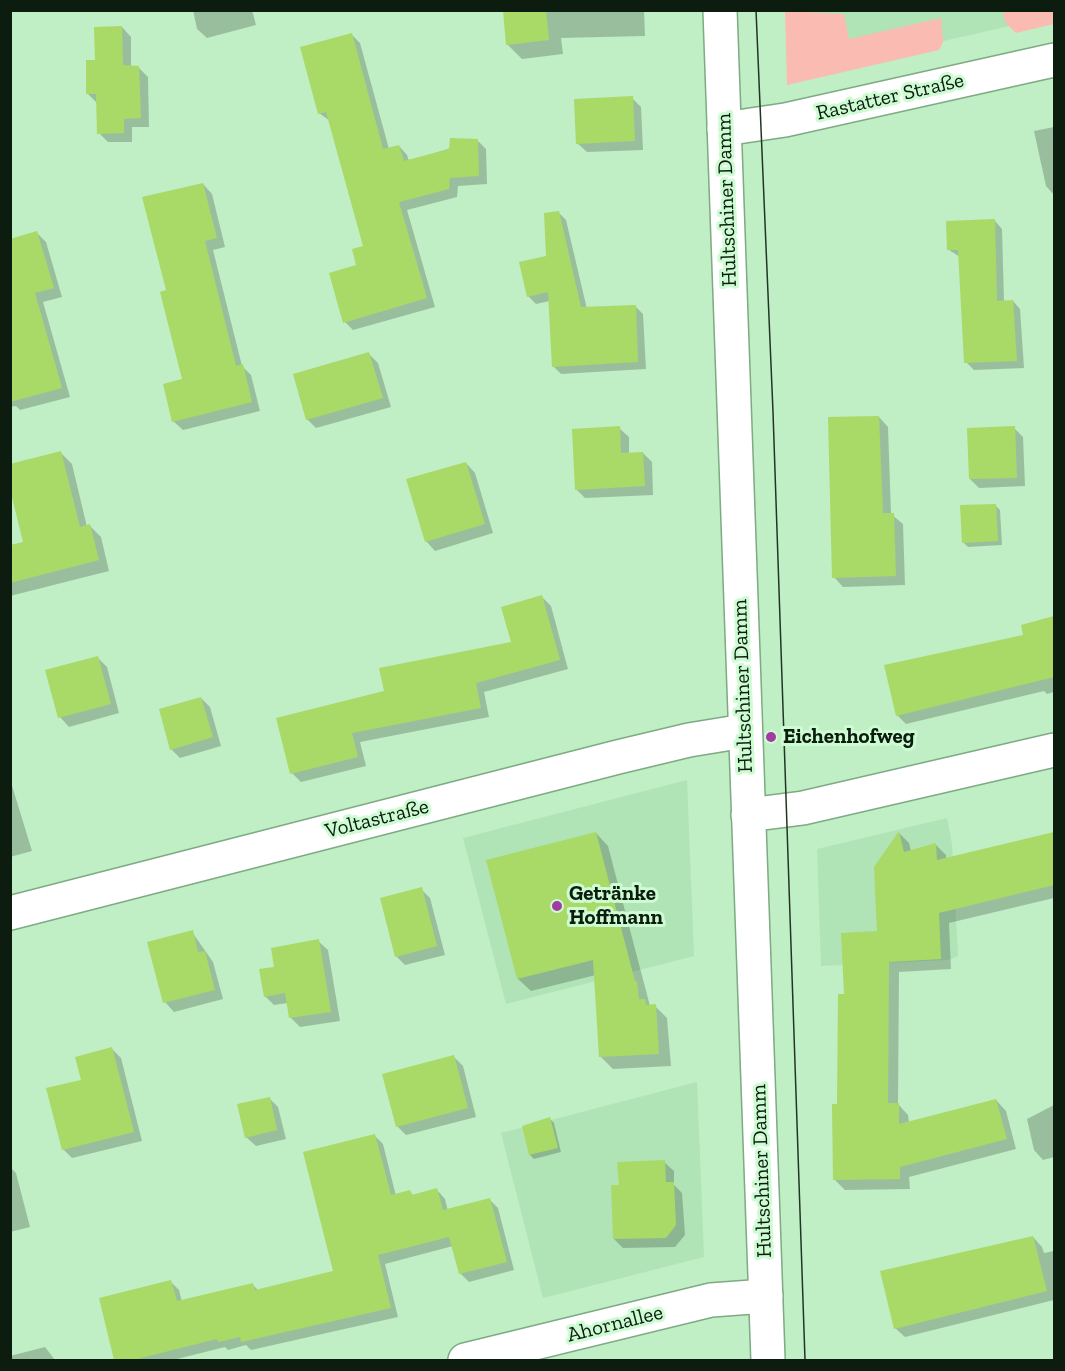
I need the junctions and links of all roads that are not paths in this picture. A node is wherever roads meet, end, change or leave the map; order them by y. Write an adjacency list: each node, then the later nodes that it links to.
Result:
1 (720, 10): 3 (street, Hultschiner Damm)
2 (1054, 60): 3 (street, Rastatter Straße)
3 (724, 129): 4 (street, Hultschiner Damm)
4 (744, 731): 6 (street, Hultschiner Damm); 7 (street, Voltastraße)
5 (1054, 750): 6 (street)
6 (748, 815): 8 (street, Hultschiner Damm)
7 (10, 913)
8 (766, 1296): 9 (street, Ahornallee); 10 (street, Hultschiner Damm)
9 (465, 1360)
10 (768, 1360)

